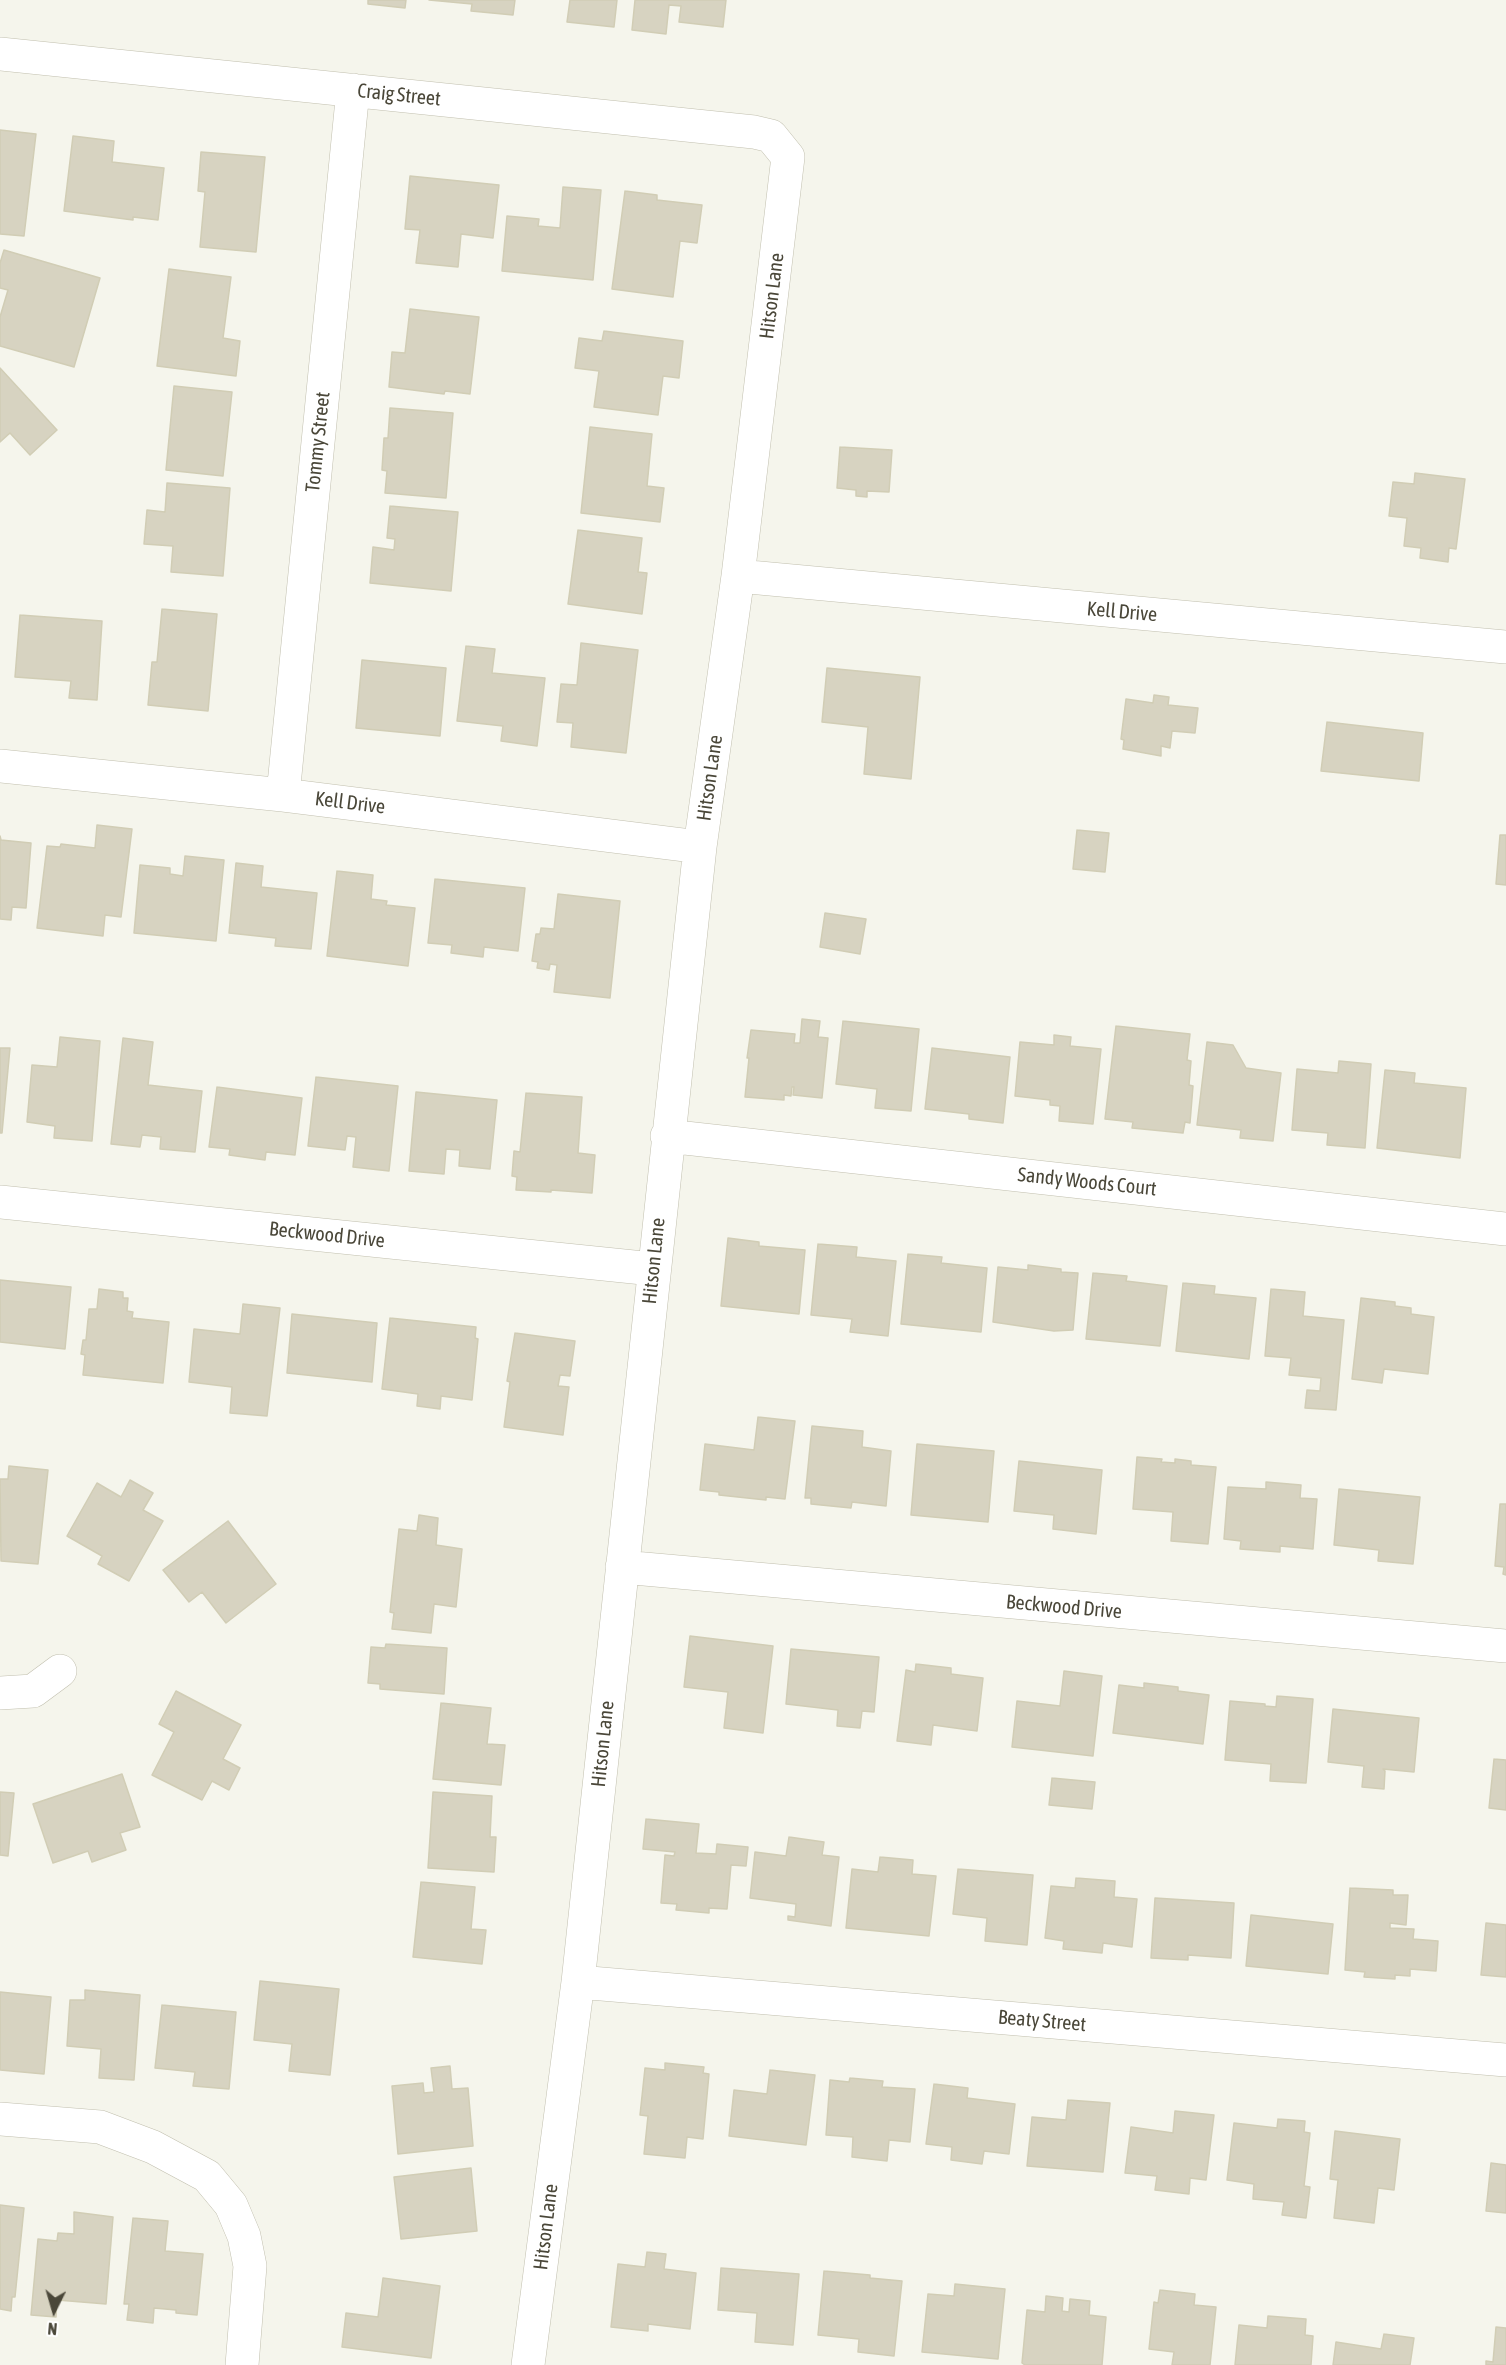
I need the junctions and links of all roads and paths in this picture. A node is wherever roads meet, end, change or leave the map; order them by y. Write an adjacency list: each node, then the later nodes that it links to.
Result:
1 (0, 54): 2 (street, Craig Street)
2 (353, 90): 3 (street, Craig Street); 7 (street, Tommy Street)
3 (788, 157): 4 (street, Hitson Lane)
4 (738, 576): 5 (street, Kell Drive); 8 (street, Hitson Lane)
5 (1506, 647)
6 (0, 766): 7 (street, Kell Drive)
7 (283, 795): 8 (street, Kell Drive)
8 (700, 847): 9 (street, Hitson Lane)
9 (667, 1136): 11 (street, Sandy Woods Court); 12 (street, Hitson Lane)
10 (0, 1202): 12 (street, Beckwood Drive)
11 (1506, 1229)
12 (653, 1269): 13 (street, Hitson Lane)
13 (622, 1568): 14 (street, Beckwood Drive); 17 (street, Hitson Lane)
14 (1506, 1646)
15 (60, 1671): 16 (street)
16 (0, 1693)
17 (578, 1982): 18 (street, Beaty Street); 21 (street, Hitson Lane)
18 (1506, 2060)
19 (0, 2119): 20 (street)
20 (242, 2365)
21 (528, 2365)

